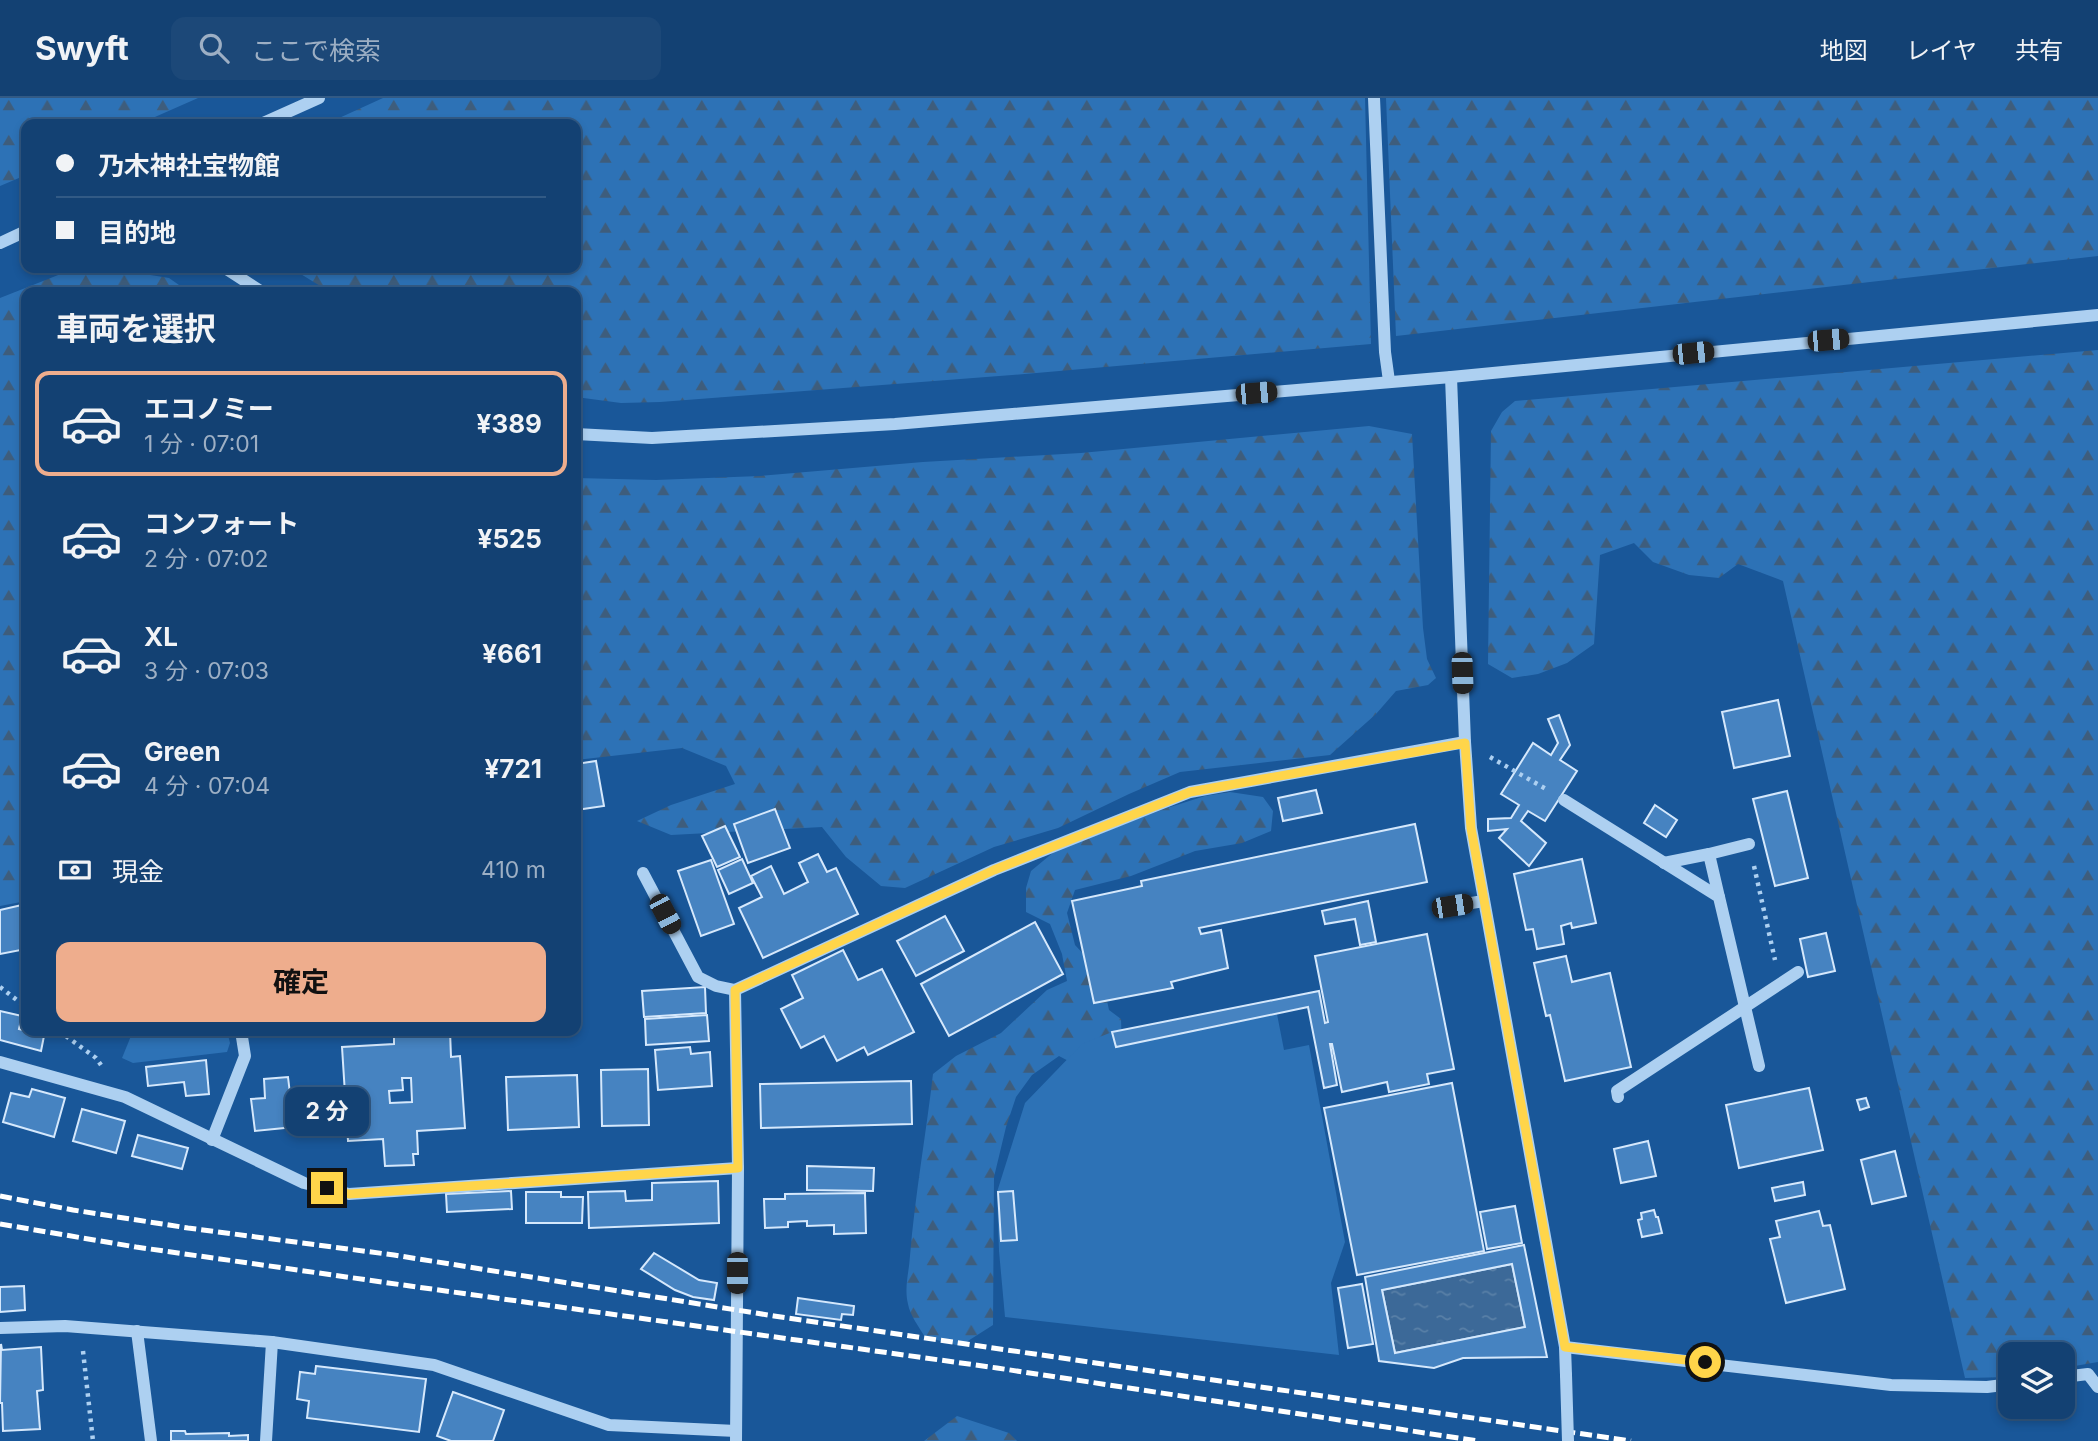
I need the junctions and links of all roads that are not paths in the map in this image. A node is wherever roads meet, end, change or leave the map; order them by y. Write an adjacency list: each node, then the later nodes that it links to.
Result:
1 (319, 98): 3 (street)
2 (1374, 98): 10 (street)
3 (272, 119)
4 (21, 233): 5 (street)
5 (0, 243)
6 (233, 273): 7 (street)
7 (254, 287)
8 (2098, 315): 9 (street)
9 (1451, 377): 10 (street); 12 (street)
10 (1389, 381): 11 (street)
11 (581, 434)
12 (1465, 743): 19 (street); 22 (street)
13 (1564, 800): 16 (street)
14 (1749, 844): 15 (street)
15 (1709, 854): 16 (street); 18 (street)
16 (1664, 863): 18 (street)
17 (643, 873): 22 (street)
18 (1719, 897): 23 (street)
19 (1484, 901): 20 (street); 33 (street)
20 (1452, 906)
21 (1798, 972): 23 (street)
22 (735, 990): 29 (street)
23 (1744, 1006): 26 (street); 27 (street)
24 (242, 1036): 28 (street)
25 (0, 1062): 28 (street)
26 (1759, 1066)
27 (1618, 1097)
28 (212, 1140): 29 (street)
29 (738, 1168): 37 (street)
30 (0, 1328): 31 (street)
31 (137, 1331): 32 (street); 38 (street)
32 (272, 1342): 37 (street); 39 (street)
33 (1565, 1347): 35 (street); 40 (street, bridge)
34 (2075, 1376): 36 (street)
35 (1998, 1386)
36 (2098, 1387)
37 (736, 1436)
38 (150, 1441)
39 (267, 1441)
40 (1568, 1441)

